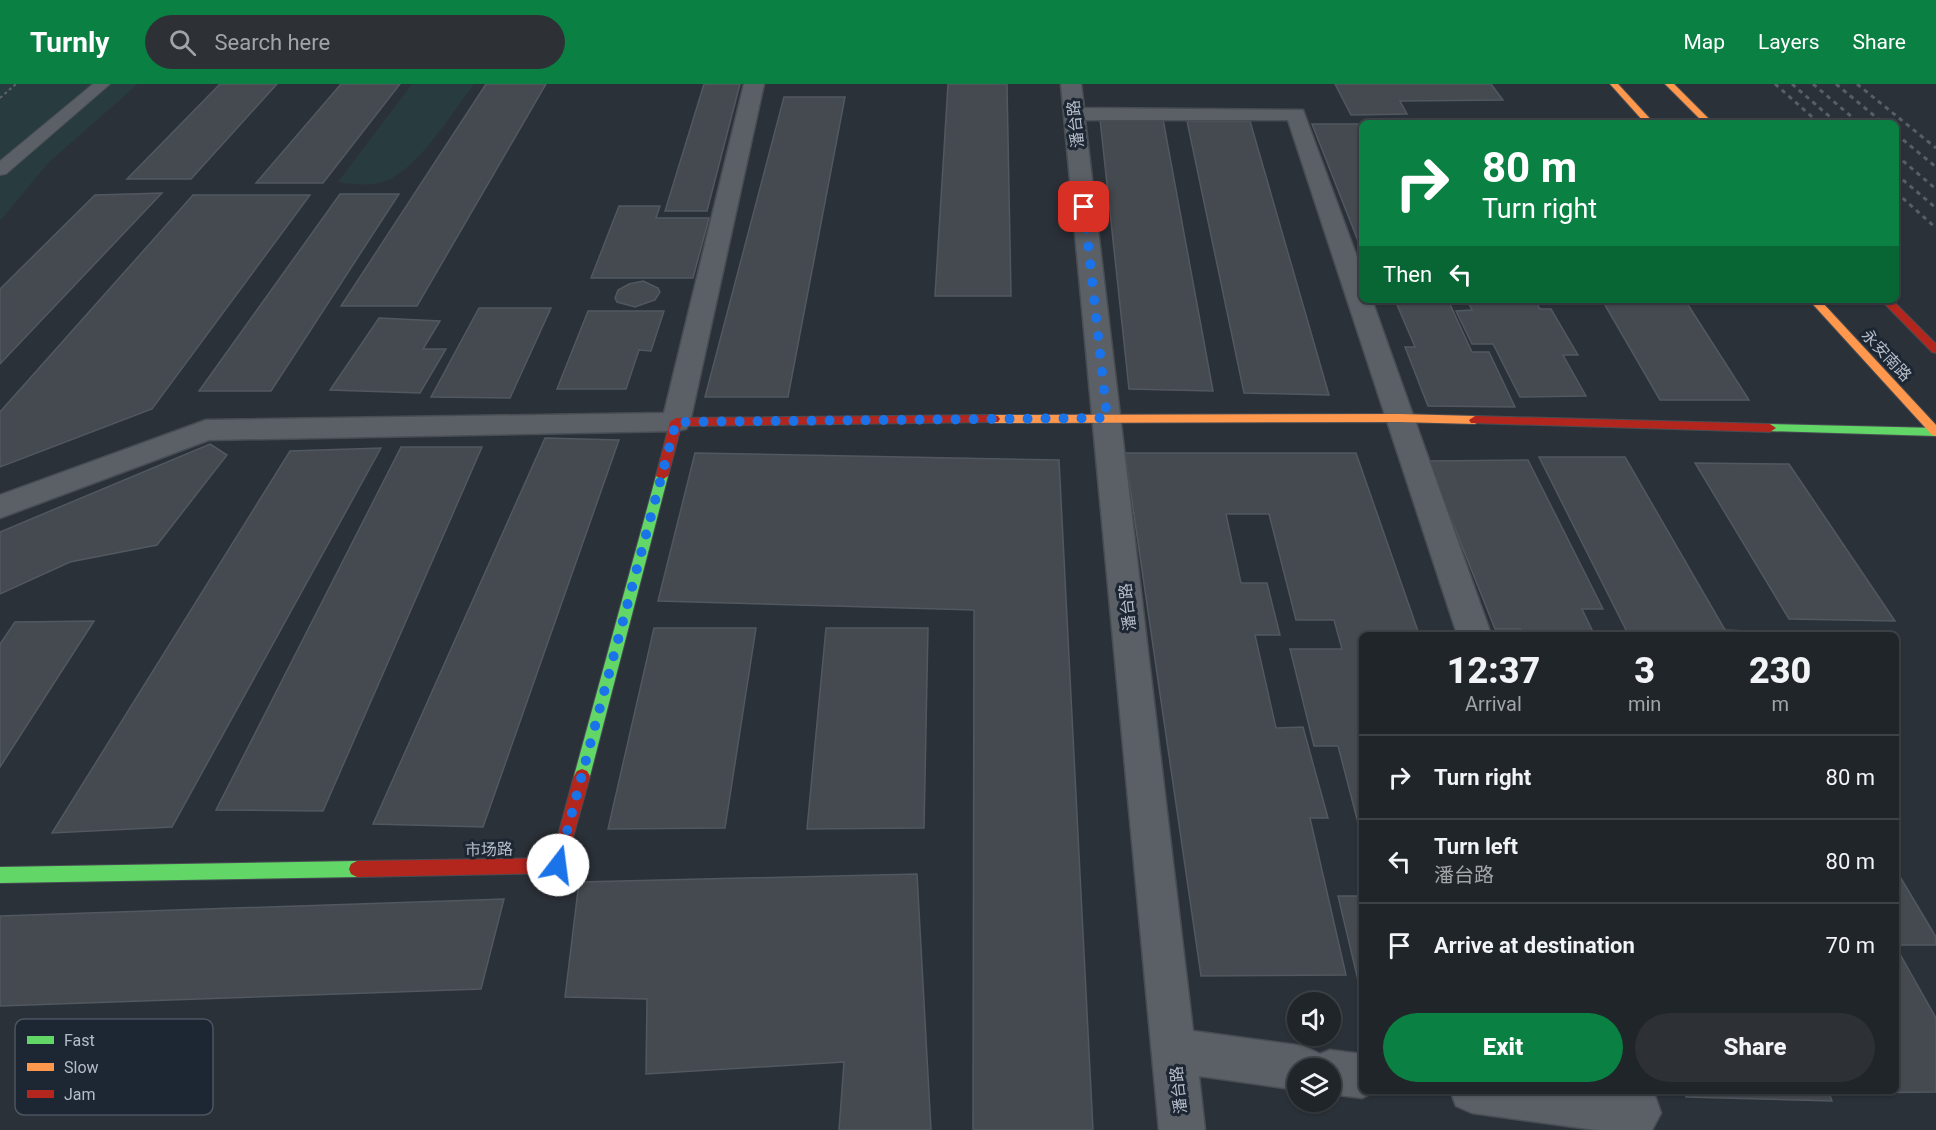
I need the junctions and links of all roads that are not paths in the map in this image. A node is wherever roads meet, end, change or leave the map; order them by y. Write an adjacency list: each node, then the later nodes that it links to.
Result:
1 (102, 84): 8 (lane)
2 (754, 84): 16 (street)
3 (1614, 84): 6 (street)
4 (1670, 84): 7 (street)
5 (1072, 99): 9 (street); 14 (street, 潘台路)
6 (1647, 120)
7 (1705, 120)
8 (0, 170)
9 (1359, 298)
10 (1361, 303): 15 (street)
11 (1817, 303): 17 (street, 永安南路)
12 (1889, 303): 13 (street)
13 (1936, 350)
14 (1107, 418): 15 (street); 16 (street); 21 (street, 潘台路)
15 (1400, 418): 17 (street); 19 (street)
16 (676, 422): 18 (street); 20 (street, 市场路)
17 (1936, 432)
18 (0, 507)
19 (1473, 632)
20 (0, 875)
21 (1174, 1051): 22 (street); 27 (street, 潘台路)
22 (1287, 1066)
23 (1341, 1073): 24 (street)
24 (1359, 1076)
25 (1501, 1094): 26 (street)
26 (1631, 1094)
27 (1182, 1130)

